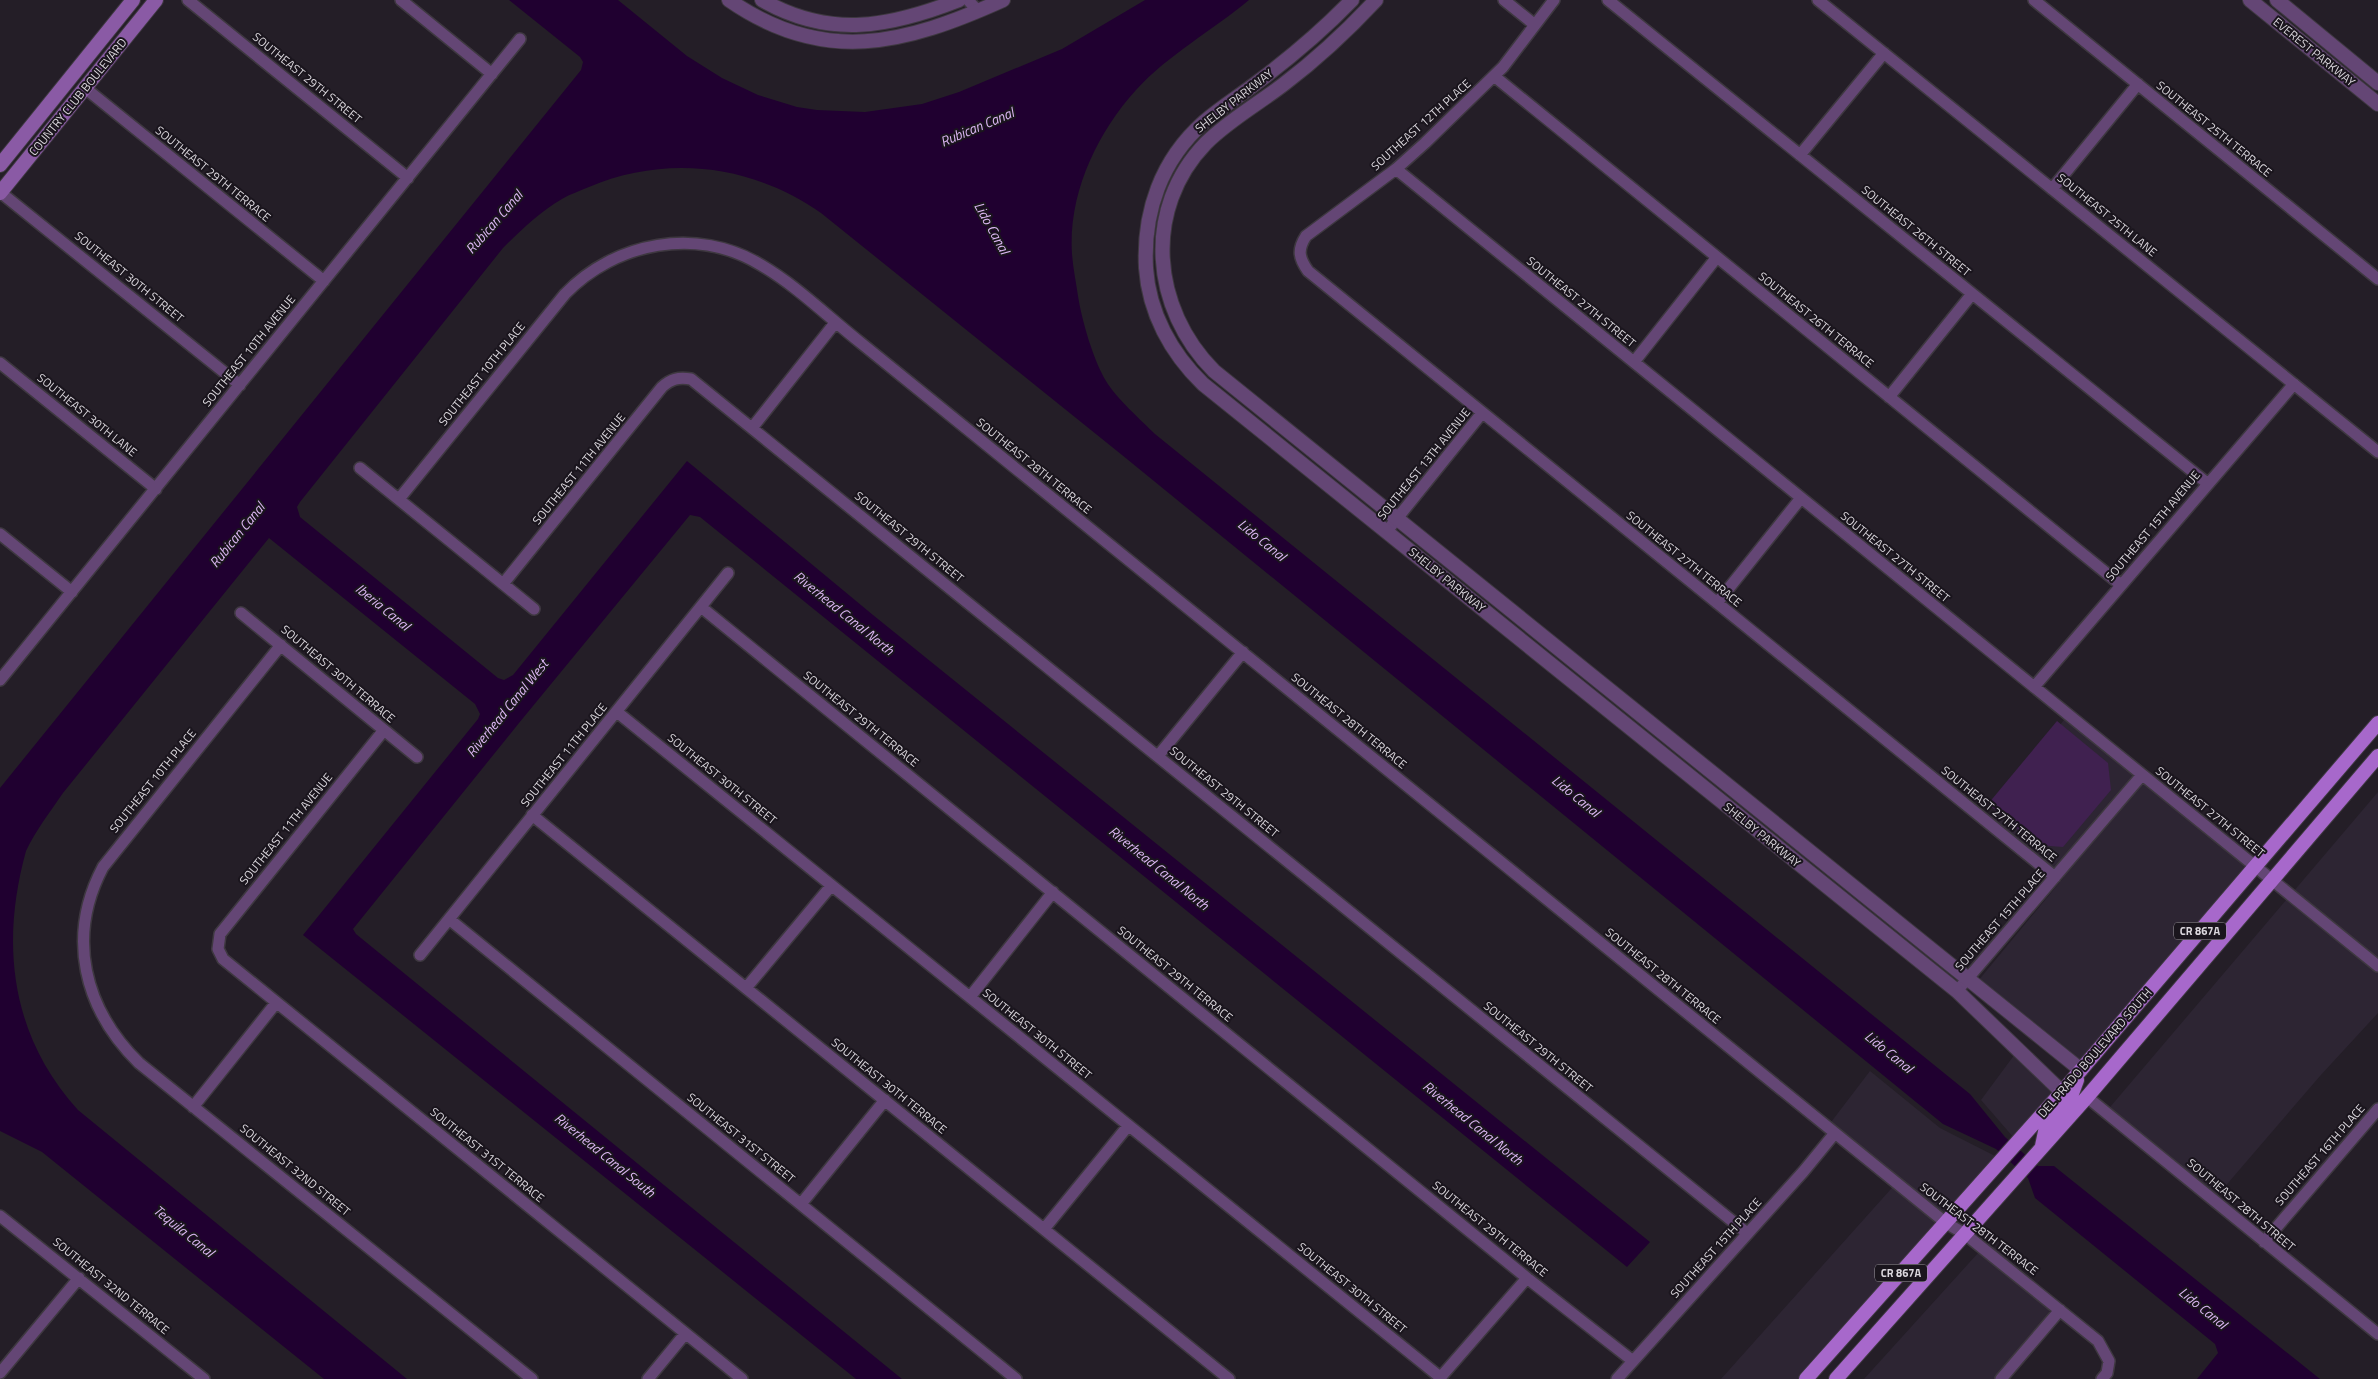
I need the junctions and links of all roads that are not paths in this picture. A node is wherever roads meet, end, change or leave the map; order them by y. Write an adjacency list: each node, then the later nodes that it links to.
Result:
1 (133, 0): 32 (main road, COUNTRY CLUB BOULEVARD)
2 (156, 0): 29 (main road, COUNTRY CLUB BOULEVARD)
3 (188, 0): 34 (street, SOUTHEAST 29TH STREET)
4 (401, 0): 25 (street)
5 (729, 0): 19 (street)
6 (762, 0): 7 (street)
7 (958, 0)
8 (968, 0): 19 (street)
9 (1003, 0): 19 (street)
10 (1352, 0): 48 (street, SHELBY PARKWAY)
11 (1376, 0): 46 (street, SHELBY PARKWAY)
12 (1504, 0): 20 (street)
13 (1554, 0): 20 (street, SOUTHEAST 12TH PLACE)
14 (1608, 0): 31 (street, SOUTHEAST 26TH STREET)
15 (1818, 0): 24 (street, SOUTHEAST 25TH LANE)
16 (2034, 0): 28 (street, SOUTHEAST 25TH TERRACE)
17 (2250, 0): 23 (street, EVEREST PARKWAY)
18 (2276, 0): 21 (street, EVEREST PARKWAY)
19 (978, 11)
20 (1535, 25): 26 (street, SOUTHEAST 12TH PLACE)
21 (2321, 36): 23 (street); 27 (street, EVEREST PARKWAY)
22 (520, 39): 25 (street, SOUTHEAST 10TH AVENUE)
23 (2310, 49): 30 (street, EVEREST PARKWAY)
24 (1884, 53): 31 (street); 35 (street, SOUTHEAST 25TH LANE)
25 (492, 74): 34 (street, SOUTHEAST 10TH AVENUE)
26 (1494, 76): 33 (street, SOUTHEAST 12TH PLACE); 38 (street, SOUTHEAST 26TH TERRACE)
27 (2378, 83)
28 (2138, 84): 35 (street); 40 (street, SOUTHEAST 25TH TERRACE)
29 (85, 88): 36 (main road, COUNTRY CLUB BOULEVARD); 41 (street, SOUTHEAST 29TH TERRACE)
30 (2378, 104)
31 (1800, 155): 42 (street, SOUTHEAST 26TH STREET)
32 (0, 165)
33 (1396, 169): 37 (street, SOUTHEAST 12TH PLACE); 44 (street, SOUTHEAST 27TH STREET)
34 (408, 178): 41 (street, SOUTHEAST 10TH AVENUE)
35 (2052, 189): 49 (street, SOUTHEAST 25TH LANE)
36 (0, 193): 50 (street, SOUTHEAST 30TH STREET)
37 (1300, 258): 52 (street, SOUTHEAST 27TH TERRACE)
38 (1717, 258): 44 (street); 51 (street, SOUTHEAST 26TH TERRACE)
39 (591, 271): 43 (street, SOUTHEAST 28TH TERRACE); 59 (street, SOUTHEAST 10TH PLACE)
40 (2378, 279)
41 (324, 281): 50 (street, SOUTHEAST 10TH AVENUE)
42 (1972, 294): 51 (street); 56 (street, SOUTHEAST 26TH STREET)
43 (836, 323): 53 (street); 72 (street, SOUTHEAST 28TH TERRACE)
44 (1634, 362): 58 (street, SOUTHEAST 27TH STREET)
45 (0, 363): 57 (street, SOUTHEAST 30TH LANE)
46 (1214, 371): 48 (street); 60 (street, SHELBY PARKWAY)
47 (680, 377): 53 (street, SOUTHEAST 29TH STREET); 64 (street, SOUTHEAST 11TH AVENUE)
48 (1203, 384): 61 (street, SHELBY PARKWAY)
49 (2294, 384): 54 (street, SOUTHEAST 25TH LANE); 56 (street, SOUTHEAST 15TH AVENUE)
50 (240, 385): 57 (street, SOUTHEAST 10TH AVENUE)
51 (1889, 397): 65 (street, SOUTHEAST 26TH TERRACE)
52 (1482, 413): 60 (street, SOUTHEAST 13TH AVENUE); 67 (street, SOUTHEAST 27TH TERRACE)
53 (752, 428): 78 (street, SOUTHEAST 29TH STREET)
54 (2378, 452)
55 (360, 468): 59 (street)
56 (2207, 484): 65 (street, SOUTHEAST 15TH AVENUE)
57 (156, 489): 66 (street, SOUTHEAST 10TH AVENUE)
58 (1801, 498): 67 (street); 74 (street, SOUTHEAST 27TH STREET)
59 (398, 499): 64 (street)
60 (1398, 518): 61 (street, SOUTHEAST 13TH AVENUE); 93 (street, SHELBY PARKWAY)
61 (1387, 531): 95 (street, SHELBY PARKWAY)
62 (0, 534): 66 (street)
63 (728, 573): 68 (street, SOUTHEAST 11TH PLACE)
64 (503, 584): 69 (street)
65 (2121, 585): 74 (street, SOUTHEAST 15TH AVENUE)
66 (72, 592): 73 (street, SOUTHEAST 10TH AVENUE)
67 (1717, 603): 84 (street, SOUTHEAST 27TH TERRACE)
68 (701, 607): 75 (street, SOUTHEAST 11TH PLACE); 87 (street, SOUTHEAST 29TH TERRACE)
69 (534, 609)
70 (241, 613): 71 (street, SOUTHEAST 30TH TERRACE)
71 (282, 645): 77 (street, SOUTHEAST 30TH TERRACE); 90 (street, SOUTHEAST 10TH PLACE)
72 (1243, 652): 78 (street); 106 (street, SOUTHEAST 28TH TERRACE)
73 (0, 680)
74 (2034, 687): 81 (street, SOUTHEAST 27TH STREET)
75 (617, 712): 82 (street, SOUTHEAST 11TH PLACE); 86 (street, SOUTHEAST 30TH STREET)
76 (2378, 723): 83 (main road, DEL PRADO BOULEVARD SOUTH / CR 867A)
77 (384, 730): 80 (street, SOUTHEAST 30TH TERRACE); 89 (street, SOUTHEAST 11TH AVENUE)
78 (1158, 756): 112 (street, SOUTHEAST 29TH STREET)
79 (2378, 756): 85 (main road, DEL PRADO BOULEVARD SOUTH / CR 867A)
80 (417, 757)
81 (2142, 775): 83 (street, SOUTHEAST 27TH STREET); 84 (street, SOUTHEAST 15TH PLACE)
82 (532, 815): 88 (street, SOUTHEAST 11TH PLACE); 94 (street, SOUTHEAST 30TH TERRACE)
83 (2256, 867): 85 (street, SOUTHEAST 27TH STREET); 98 (main road, DEL PRADO BOULEVARD SOUTH / CR 867A)
84 (2055, 877): 93 (street, SOUTHEAST 15TH PLACE)
85 (2271, 879): 92 (street, SOUTHEAST 27TH STREET); 101 (main road, DEL PRADO BOULEVARD SOUTH / CR 867A)
86 (831, 886): 94 (street); 96 (street, SOUTHEAST 30TH STREET)
87 (1053, 892): 96 (street); 116 (street, SOUTHEAST 29TH TERRACE)
88 (449, 919): 91 (street, SOUTHEAST 11TH PLACE); 108 (street, SOUTHEAST 31ST STREET)
89 (218, 949): 97 (street, SOUTHEAST 31ST TERRACE)
90 (84, 952): 103 (street, SOUTHEAST 32ND STREET)
91 (420, 955)
92 (2378, 966)
93 (1967, 979): 95 (street, SOUTHEAST 15TH PLACE); 99 (street, SHELBY PARKWAY)
94 (746, 988): 102 (street, SOUTHEAST 30TH TERRACE)
95 (1956, 991): 100 (street, SHELBY PARKWAY)
96 (970, 997): 105 (street, SOUTHEAST 30TH STREET)
97 (276, 1003): 103 (street); 119 (street, SOUTHEAST 31ST TERRACE)
98 (2130, 1014): 99 (main road, DEL PRADO BOULEVARD SOUTH / CR 867A); 101 (main road)
99 (2081, 1070): 100 (main road, DEL PRADO BOULEVARD SOUTH / CR 867A); 107 (main road)
100 (2062, 1092): 110 (main road, DEL PRADO BOULEVARD SOUTH / CR 867A)
101 (2087, 1097): 107 (main road, DEL PRADO BOULEVARD SOUTH / CR 867A); 114 (street, SOUTHEAST 28TH STREET)
102 (885, 1100): 108 (street); 111 (street, SOUTHEAST 30TH TERRACE)
103 (194, 1106): 124 (street, SOUTHEAST 32ND STREET)
104 (2378, 1109): 114 (street, SOUTHEAST 16TH PLACE)
105 (1128, 1126): 111 (street); 122 (street, SOUTHEAST 30TH STREET)
106 (1835, 1133): 110 (street, SOUTHEAST 28TH TERRACE); 112 (street, SOUTHEAST 15TH PLACE)
107 (2040, 1150): 113 (main road, DEL PRADO BOULEVARD SOUTH / CR 867A)
108 (801, 1204): 127 (street, SOUTHEAST 31ST STREET)
109 (0, 1216): 115 (street, SOUTHEAST 32ND TERRACE)
110 (1946, 1223): 113 (street, SOUTHEAST 28TH TERRACE); 130 (main road, DEL PRADO BOULEVARD SOUTH / CR 867A)
111 (1044, 1229): 128 (street, SOUTHEAST 30TH TERRACE)
112 (1747, 1233): 120 (street, SOUTHEAST 15TH PLACE)
113 (1965, 1234): 117 (street, SOUTHEAST 28TH TERRACE); 131 (main road, DEL PRADO BOULEVARD SOUTH / CR 867A)
114 (2264, 1242): 118 (street, SOUTHEAST 28TH STREET)
115 (79, 1278): 121 (street); 123 (street, SOUTHEAST 32ND TERRACE)
116 (1527, 1278): 120 (street, SOUTHEAST 29TH TERRACE); 122 (street)
117 (2060, 1310): 132 (street); 133 (street, SOUTHEAST 28TH TERRACE)
118 (2376, 1328)
119 (685, 1334): 125 (street); 126 (street, SOUTHEAST 31ST TERRACE)
120 (1633, 1361): 129 (street, SOUTHEAST 15TH PLACE)
121 (0, 1373)
122 (1440, 1378)
123 (204, 1379)
124 (532, 1379)
125 (648, 1379)
126 (742, 1379)
127 (1016, 1379)
128 (1229, 1379)
129 (1617, 1379)
130 (1806, 1379)
131 (1836, 1379)
132 (2001, 1379)
133 (2102, 1379)

